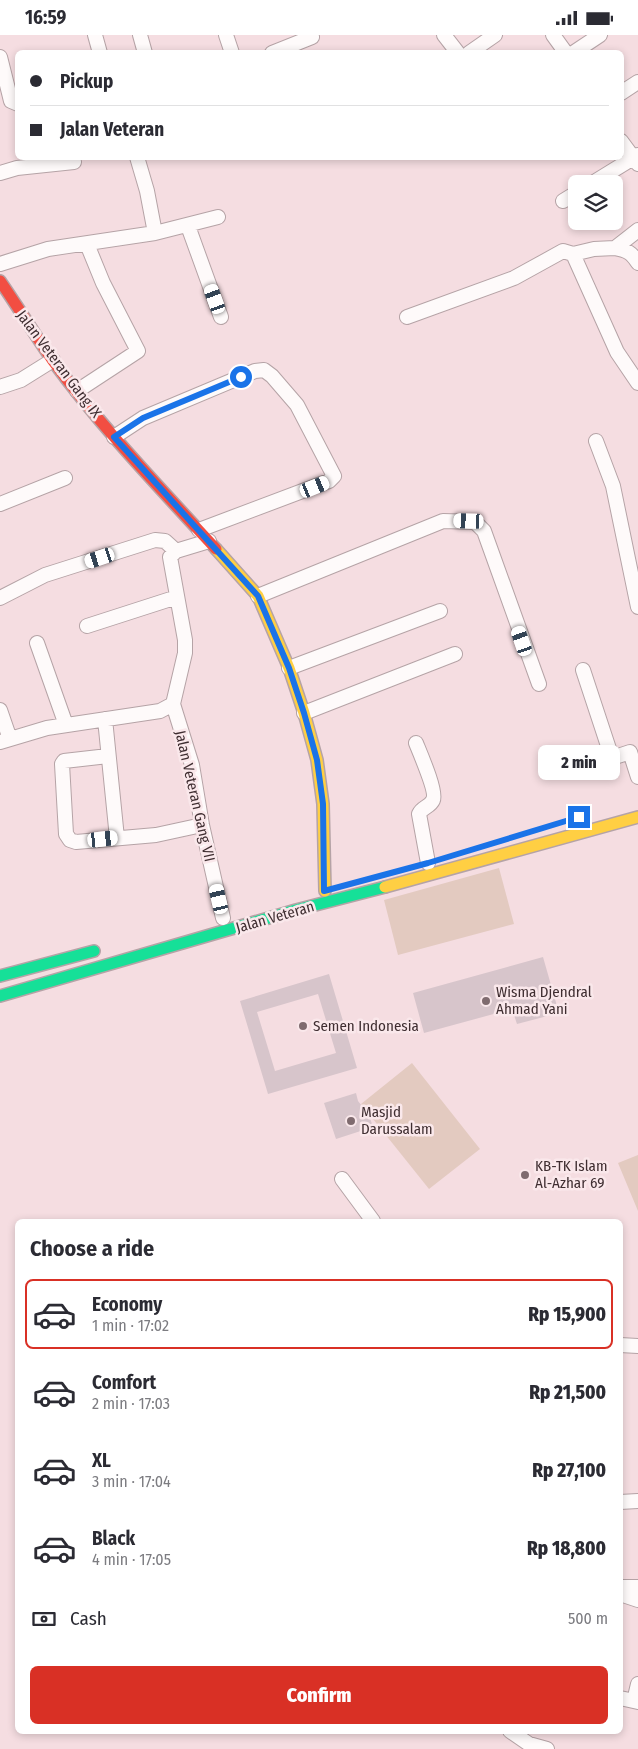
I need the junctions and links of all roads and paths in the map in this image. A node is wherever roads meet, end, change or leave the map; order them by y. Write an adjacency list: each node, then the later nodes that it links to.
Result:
1 (95, 35): 9 (street)
2 (140, 35): 10 (street)
3 (226, 35): 11 (street)
4 (444, 35): 13 (street)
5 (495, 35): 14 (street)
6 (553, 35): 15 (street)
7 (600, 35): 16 (street)
8 (313, 40): 12 (street)
9 (99, 50)
10 (143, 50)
11 (231, 50)
12 (281, 50)
13 (456, 50)
14 (473, 50)
15 (564, 50)
16 (578, 50)
17 (0, 57): 18 (street)
18 (2, 75): 21 (street)
19 (638, 81): 20 (street)
20 (624, 91)
21 (15, 103)
22 (624, 145): 23 (street)
23 (636, 159): 27 (street)
24 (138, 160): 33 (street)
25 (74, 162): 26 (street)
26 (0, 173)
27 (607, 175)
28 (568, 198): 29 (street)
29 (563, 201)
30 (218, 217): 31 (street)
31 (188, 226): 33 (street); 40 (street)
32 (638, 230): 35 (street)
33 (155, 233): 34 (street)
34 (87, 244): 38 (street); 45 (street)
35 (615, 248): 36 (street); 37 (street)
36 (573, 254): 41 (street); 43 (street)
37 (638, 263)
38 (0, 264)
39 (0, 281): 42 (main road, Jalan Veteran Gang IX)
40 (221, 317)
41 (407, 317)
42 (53, 360): 44 (street); 45 (main road, Jalan Veteran Gang IX)
43 (638, 383)
44 (0, 387)
45 (77, 391): 46 (main road, Jalan Veteran Gang IX)
46 (114, 437): 50 (main road, Jalan Veteran Gang IX); 50 (street)
47 (596, 441): 56 (street)
48 (65, 479): 49 (street)
49 (0, 504)
50 (199, 530): 51 (main road, Jalan Veteran Gang IX)
51 (209, 541): 52 (street); 53 (main road, Jalan Veteran Gang IX)
52 (176, 551): 54 (street); 55 (street)
53 (258, 596): 61 (main road, Jalan Veteran Gang IX); 63 (street)
54 (0, 597)
55 (177, 597): 58 (street); 64 (street)
56 (638, 607)
57 (440, 611): 61 (street)
58 (87, 626)
59 (37, 643): 68 (street)
60 (455, 654): 66 (street)
61 (289, 668): 66 (main road, Jalan Veteran Gang IX)
62 (583, 669): 72 (street)
63 (539, 684)
64 (173, 703): 67 (street); 74 (street, Jalan Veteran Gang VII)
65 (0, 710): 69 (street)
66 (304, 713): 78 (main road, Jalan Veteran Gang IX)
67 (105, 719): 68 (street); 71 (street)
68 (66, 725): 69 (street)
69 (5, 740)
70 (416, 743): 76 (street)
71 (108, 756): 75 (street); 75 (street)
72 (638, 777)
73 (638, 817): 83 (main road, Jalan Veteran)
74 (202, 825): 75 (street); 80 (street, Jalan Veteran Gang VII)
75 (116, 838)
76 (428, 862)
77 (353, 883): 78 (main road, Jalan Veteran)
78 (324, 891): 79 (main road, Jalan Veteran)
79 (259, 909)
80 (223, 918)
81 (108, 947): 82 (main road)
82 (1, 974)
83 (0, 996)
84 (342, 1179): 85 (street)
85 (372, 1219)
86 (623, 1345): 87 (street)
87 (638, 1346)
88 (638, 1501): 89 (street)
89 (623, 1502)
90 (623, 1587): 91 (street)
91 (638, 1587)
92 (623, 1595): 93 (street)
93 (638, 1600)
94 (638, 1685): 96 (street)
95 (623, 1699): 96 (street)
96 (636, 1702)
97 (514, 1734): 98 (street)
98 (547, 1749)

